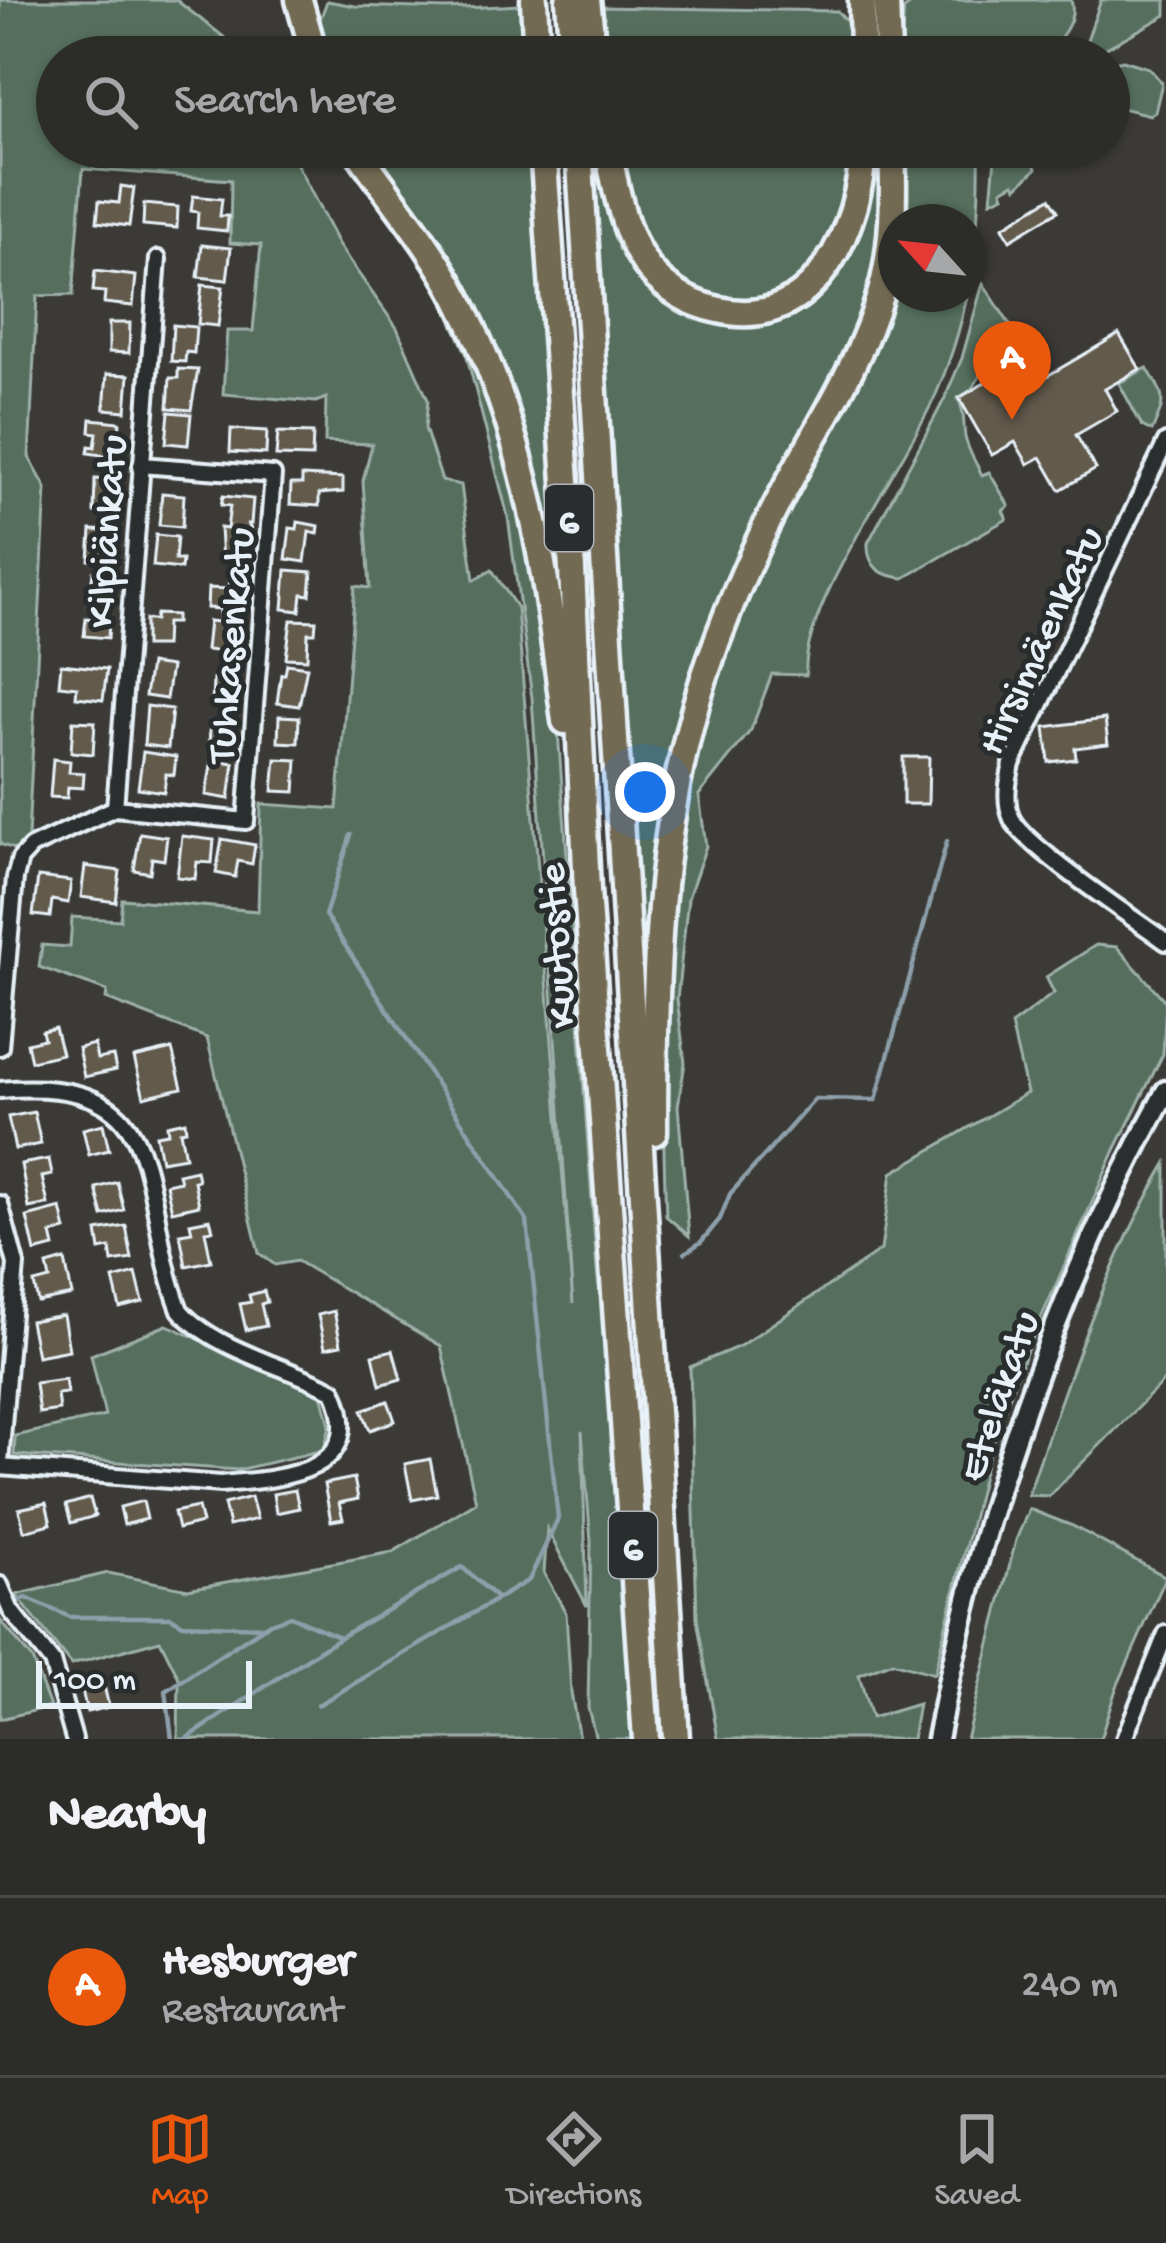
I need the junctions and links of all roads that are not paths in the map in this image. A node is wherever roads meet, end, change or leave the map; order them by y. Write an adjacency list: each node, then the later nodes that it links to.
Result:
1 (299, 0): 7 (highway)
2 (534, 0): 8 (highway)
3 (569, 0): 9 (highway)
4 (587, 0): 10 (highway)
5 (862, 0): 11 (highway)
6 (886, 0): 12 (highway)
7 (309, 36)
8 (536, 36)
9 (572, 36)
10 (591, 36)
11 (863, 36)
12 (887, 36)
13 (369, 168): 23 (highway)
14 (544, 168): 23 (highway, Kuutostie / 6)
15 (580, 168): 29 (highway, Kuutostie / 6)
16 (612, 168): 17 (highway)
17 (861, 168)
18 (892, 168): 29 (highway)
19 (158, 259): 21 (street, Kilpiänkatu)
20 (1166, 442): 24 (street, Hirsimäenkatu)
21 (142, 465): 22 (street, Kilpiänkatu); 22 (street, Tuhkasenkatu)
22 (115, 808): 25 (street)
23 (587, 890): 34 (highway, Kuutostie / 6)
24 (1166, 942)
25 (0, 1047)
26 (0, 1090): 30 (street)
27 (1166, 1091): 36 (main road, Eteläkatu)
28 (0, 1204): 30 (street)
29 (655, 1369): 35 (highway, Kuutostie / 6)
30 (0, 1465)
31 (0, 1585): 33 (street)
32 (1166, 1635): 37 (street)
33 (74, 1739)
34 (646, 1739)
35 (676, 1739)
36 (937, 1739)
37 (1124, 1739)

